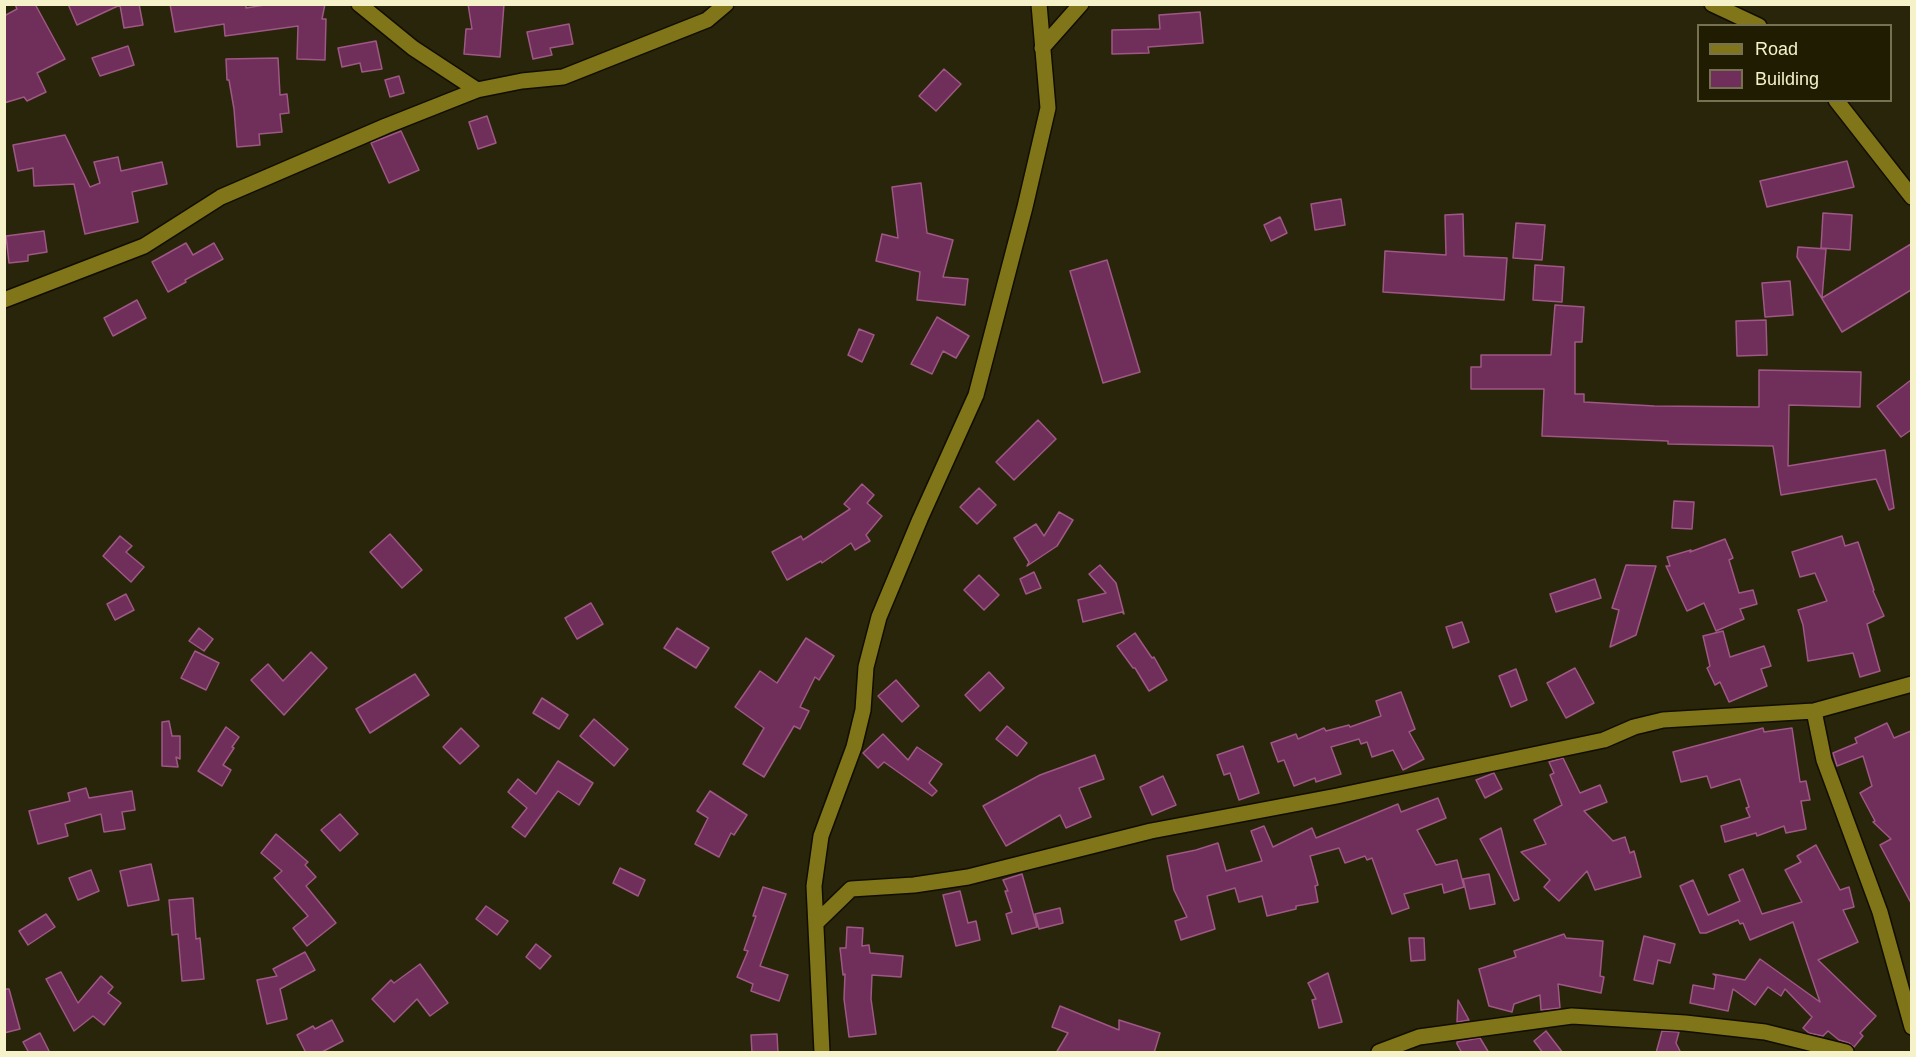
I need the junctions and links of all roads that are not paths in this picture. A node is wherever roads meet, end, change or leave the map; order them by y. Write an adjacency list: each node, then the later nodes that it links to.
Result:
1 (359, 4): 8 (street)
2 (726, 4): 8 (street)
3 (1039, 4): 7 (street)
4 (1082, 4): 7 (street)
5 (1712, 4): 6 (street)
6 (1755, 24)
7 (1042, 48): 14 (street)
8 (477, 90): 11 (street)
9 (1838, 102): 10 (street)
10 (1911, 197)
11 (4, 300)
12 (1911, 684): 13 (street)
13 (1814, 711): 14 (street); 15 (street)
14 (816, 922): 16 (street)
15 (1911, 1027)
16 (822, 1053)
17 (1379, 1053): 18 (street)
18 (1846, 1053)

